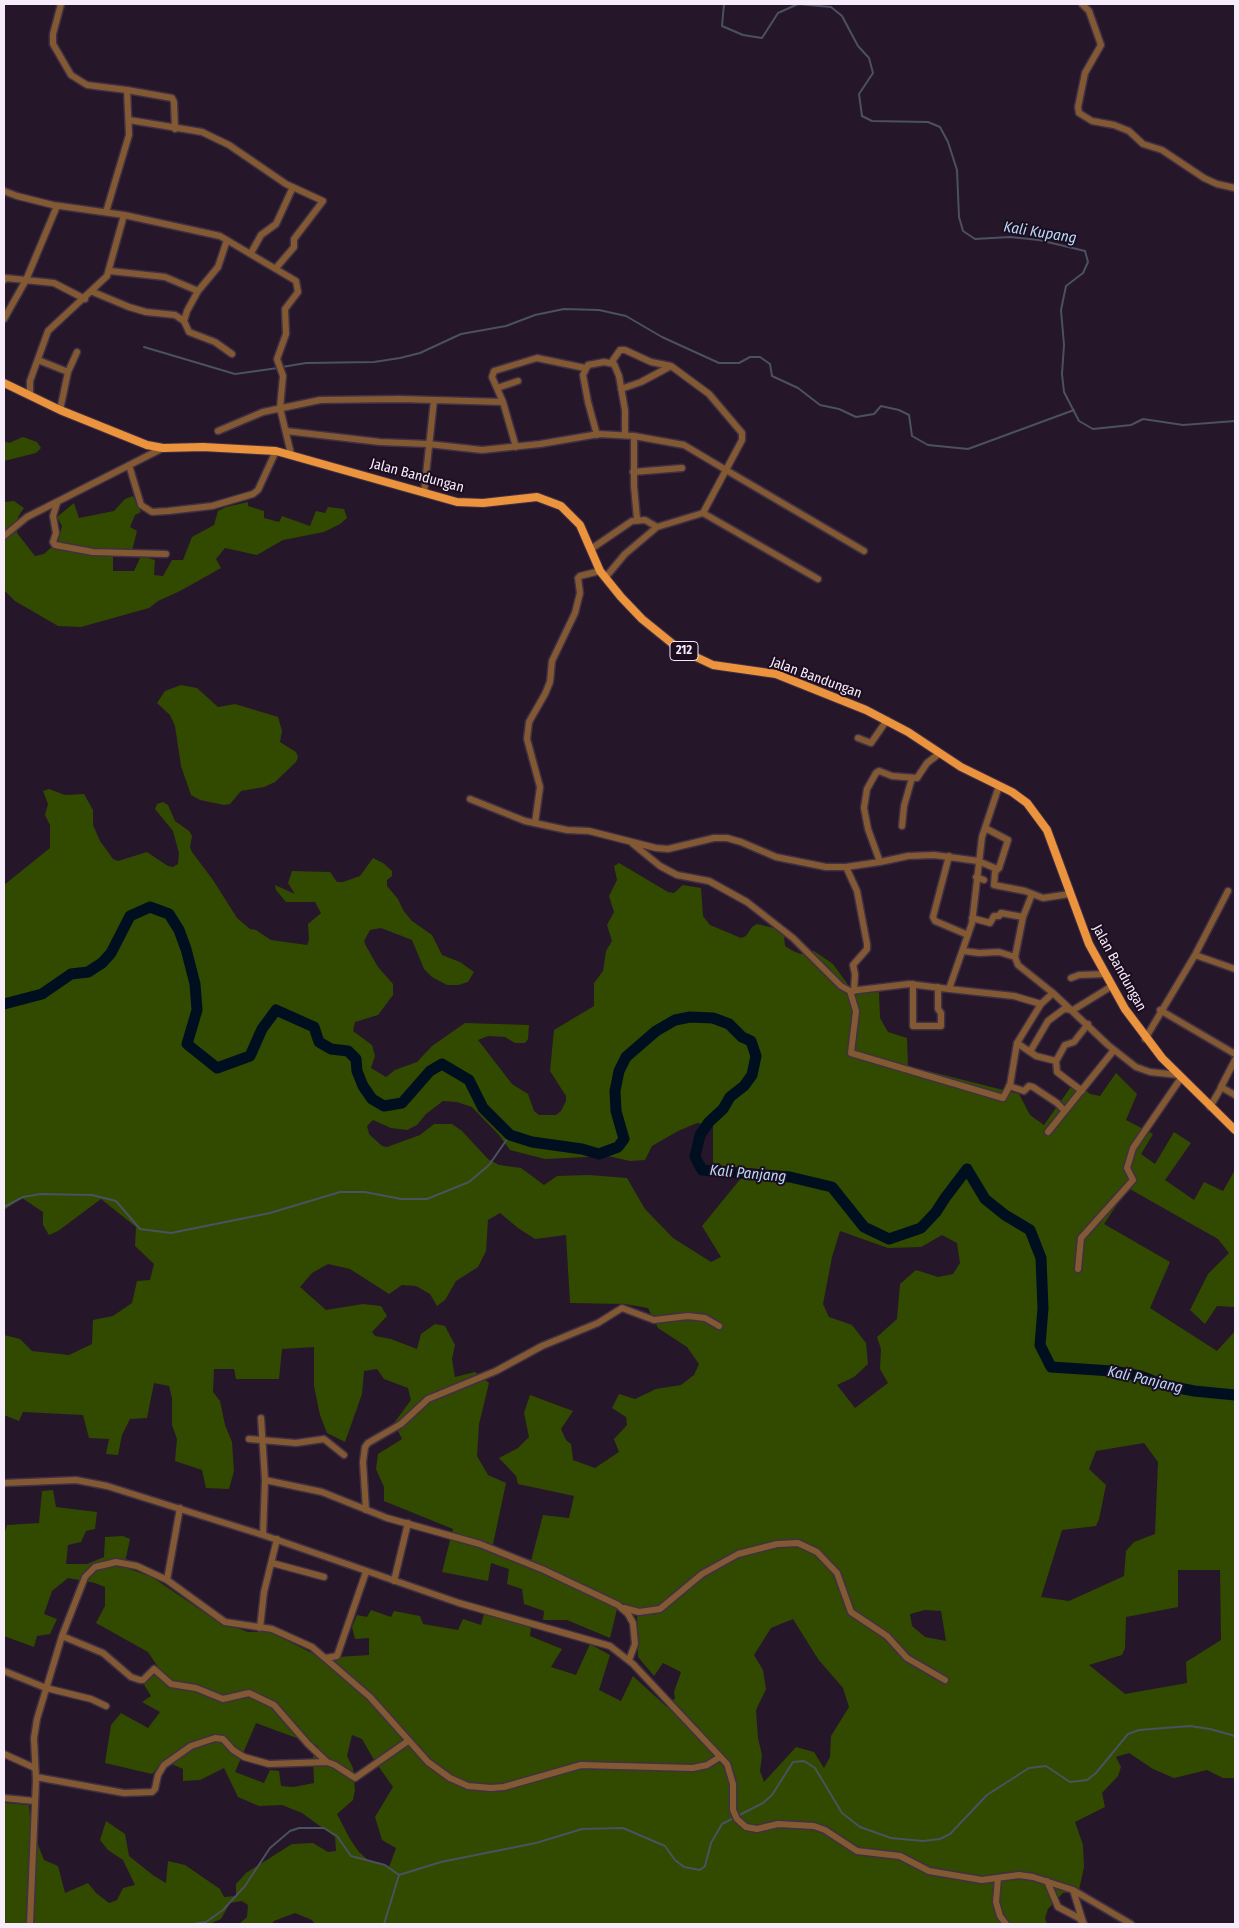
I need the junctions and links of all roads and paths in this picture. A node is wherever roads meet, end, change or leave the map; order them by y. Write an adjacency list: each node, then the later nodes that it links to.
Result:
1 (61, 4): 3 (street)
2 (1082, 4): 7 (street)
3 (127, 90): 4 (street); 5 (street)
4 (129, 120): 5 (street); 10 (street)
5 (175, 129): 6 (street)
6 (292, 187): 13 (street); 14 (street)
7 (1235, 188)
8 (4, 191): 9 (street)
9 (56, 206): 10 (street); 17 (street)
10 (106, 212): 11 (street)
11 (124, 215): 12 (street); 15 (street)
12 (228, 240): 13 (street); 18 (street)
13 (251, 253): 14 (street)
14 (276, 268): 37 (street)
15 (110, 271): 18 (street); 19 (street)
16 (5, 279): 17 (street)
17 (26, 280): 20 (street); 21 (street)
18 (198, 291): 22 (street)
19 (93, 292): 20 (street); 22 (street)
20 (85, 299): 25 (street)
21 (4, 319)
22 (184, 321): 24 (street)
23 (77, 352): 29 (street)
24 (232, 354)
25 (38, 360): 29 (street); 34 (street)
26 (611, 363): 27 (street); 28 (street); 33 (street)
27 (671, 366): 33 (street); 51 (street)
28 (585, 368): 32 (street); 41 (street)
29 (68, 372): 38 (street)
30 (518, 381): 32 (street)
31 (4, 383): 34 (main road, Jalan Bandungan / 212)
32 (497, 388): 36 (street)
33 (621, 389): 42 (street)
34 (30, 396): 38 (main road, Jalan Bandungan / 212)
35 (434, 400): 36 (street); 37 (street); 44 (street)
36 (503, 402): 45 (street)
37 (280, 408): 39 (street); 40 (street)
38 (60, 410): 46 (main road, Jalan Bandungan / 212)
39 (218, 431)
40 (286, 431): 44 (street); 48 (street)
41 (597, 435): 42 (street); 45 (street)
42 (625, 435): 43 (street)
43 (634, 436): 51 (street); 52 (street)
44 (428, 444): 45 (street); 53 (street)
45 (516, 447)
46 (163, 448): 47 (main road, Jalan Bandungan / 212); 49 (street)
47 (276, 451): 48 (main road, Jalan Bandungan / 212); 49 (street)
48 (291, 454): 53 (main road, Jalan Bandungan / 212)
49 (129, 465): 54 (street)
50 (682, 468): 52 (street)
51 (726, 470): 55 (street); 60 (street)
52 (634, 472): 56 (street)
53 (424, 493): 59 (main road, Jalan Bandungan / 212)
54 (57, 503): 58 (street); 61 (street)
55 (703, 513): 57 (street); 64 (street)
56 (637, 519): 57 (street); 59 (street)
57 (657, 527): 63 (street)
58 (4, 536)
59 (591, 549): 62 (main road, Jalan Bandungan / 212)
60 (864, 551)
61 (166, 554)
62 (600, 570): 63 (main road, Jalan Bandungan / 212); 71 (street)
63 (606, 578): 65 (main road, Jalan Bandungan / 212)
64 (818, 579)
65 (887, 720): 66 (street); 67 (main road, Jalan Bandungan / 212)
66 (858, 738)
67 (940, 753): 68 (street); 69 (main road, Jalan Bandungan / 212)
68 (912, 778): 72 (street); 77 (street)
69 (999, 786): 73 (street); 84 (main road, Jalan Bandungan / 212)
70 (470, 799): 71 (street)
71 (535, 823): 74 (street)
72 (902, 826)
73 (985, 828): 76 (street); 79 (street)
74 (632, 843): 78 (street); 98 (street)
75 (949, 856): 76 (street); 77 (street); 87 (street)
76 (978, 861): 79 (street); 80 (street)
77 (880, 862): 78 (street)
78 (846, 867): 98 (street)
79 (997, 869): 83 (street)
80 (976, 877): 81 (street); 86 (street)
81 (984, 880)
82 (1228, 891): 89 (street)
83 (1032, 894): 84 (street); 85 (street)
84 (1070, 894): 92 (main road, Jalan Bandungan / 212)
85 (1023, 917): 86 (street); 90 (street)
86 (972, 918): 87 (street)
87 (968, 935): 88 (street)
88 (964, 951): 90 (street); 97 (street)
89 (1195, 955): 91 (street); 102 (street)
90 (1015, 956): 99 (street)
91 (1235, 969)
92 (1105, 974): 93 (street); 96 (main road, Jalan Bandungan / 212)
93 (1071, 978)
94 (913, 984): 95 (street); 95 (street); 98 (street)
95 (938, 986): 97 (street)
96 (1112, 986): 101 (street); 104 (main road, Jalan Bandungan / 212)
97 (950, 989): 100 (street)
98 (852, 991): 112 (street)
99 (1053, 993): 100 (street); 101 (street)
100 (1042, 1004): 105 (street)
101 (1073, 1010): 103 (street); 106 (street)
102 (1160, 1010): 104 (street); 108 (street)
103 (1088, 1024): 107 (street); 110 (street)
104 (1145, 1038): 111 (main road, Jalan Bandungan / 212)
105 (1017, 1043): 106 (street); 112 (street)
106 (1030, 1050): 110 (street)
107 (1114, 1050): 111 (street); 114 (street)
108 (1235, 1054)
109 (1235, 1060): 113 (street)
110 (1056, 1061): 114 (street)
111 (1180, 1076): 116 (main road, Jalan Bandungan / 212); 120 (street)
112 (1009, 1086): 117 (street)
113 (1222, 1088): 115 (street); 116 (street)
114 (1082, 1091): 117 (street)
115 (1235, 1095)
116 (1210, 1107): 118 (main road, Jalan Bandungan / 212)
117 (1064, 1111): 119 (street)
118 (1235, 1130)
119 (1048, 1132)
120 (1078, 1269)
121 (719, 1326): 129 (street)
122 (261, 1418): 124 (street)
123 (249, 1439): 124 (street)
124 (263, 1441): 125 (street); 126 (street)
125 (344, 1455)
126 (265, 1480): 129 (street); 131 (street)
127 (4, 1483): 128 (street)
128 (180, 1508): 131 (street); 136 (street)
129 (366, 1510): 130 (street)
130 (408, 1523): 137 (street); 138 (street)
131 (263, 1534): 132 (street)
132 (277, 1539): 133 (street); 134 (street)
133 (272, 1563): 135 (street); 139 (street)
134 (366, 1572): 137 (street); 141 (street)
135 (324, 1577)
136 (167, 1580): 139 (street); 140 (street)
137 (394, 1581): 142 (street)
138 (618, 1605): 142 (street); 144 (street)
139 (260, 1628): 141 (street)
140 (62, 1636): 145 (street); 150 (street)
141 (326, 1658): 147 (street)
142 (629, 1660): 149 (street)
143 (4, 1671): 145 (street)
144 (945, 1680)
145 (46, 1688): 146 (street); 151 (street)
146 (106, 1706)
147 (408, 1741): 149 (street); 150 (street)
148 (4, 1754): 151 (street)
149 (720, 1757): 155 (street)
150 (327, 1762): 152 (street)
151 (36, 1768): 152 (street)
152 (36, 1777): 154 (street)
153 (4, 1798): 154 (street)
154 (34, 1801): 159 (street)
155 (998, 1878): 156 (street); 160 (street)
156 (1047, 1882): 157 (street); 158 (street)
157 (1074, 1890): 158 (street); 161 (street)
158 (1083, 1923)
159 (30, 1924)
160 (1006, 1924)
161 (1131, 1924)

